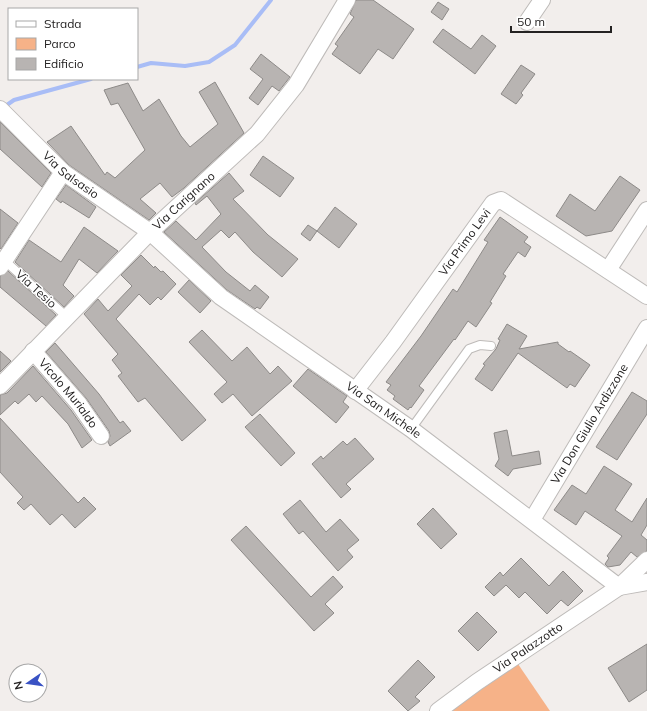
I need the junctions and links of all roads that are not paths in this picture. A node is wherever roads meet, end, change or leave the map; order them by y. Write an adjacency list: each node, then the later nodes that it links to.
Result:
1 (347, 0): 7 (street, Via Carignano)
2 (542, 0): 3 (street)
3 (527, 22)
4 (3, 112): 5 (street, Via Salsasio)
5 (63, 172): 7 (street, Via Salsasio); 8 (street)
6 (647, 210): 9 (street)
7 (150, 232): 11 (street, Via Carignano); 16 (street, Via San Michele)
8 (2, 263): 11 (lane, Via Tesio)
9 (608, 270): 10 (street); 16 (street, Via Primo Levi)
10 (647, 296)
11 (67, 317): 14 (street, Via Carignano)
12 (647, 328): 19 (street, Via Don Giulio Ardizzone)
13 (491, 346): 17 (lane)
14 (33, 351): 15 (street, Via Carignano); 18 (street, Vicolo Murialdo)
15 (0, 386)
16 (355, 391): 17 (street, Via San Michele)
17 (411, 429): 19 (street, Via San Michele)
18 (101, 436)
19 (532, 520): 22 (street, Via San Michele)
20 (647, 560): 22 (street)
21 (647, 582): 22 (street)
22 (619, 587): 23 (street, Via Palazzotto)
23 (438, 711)

